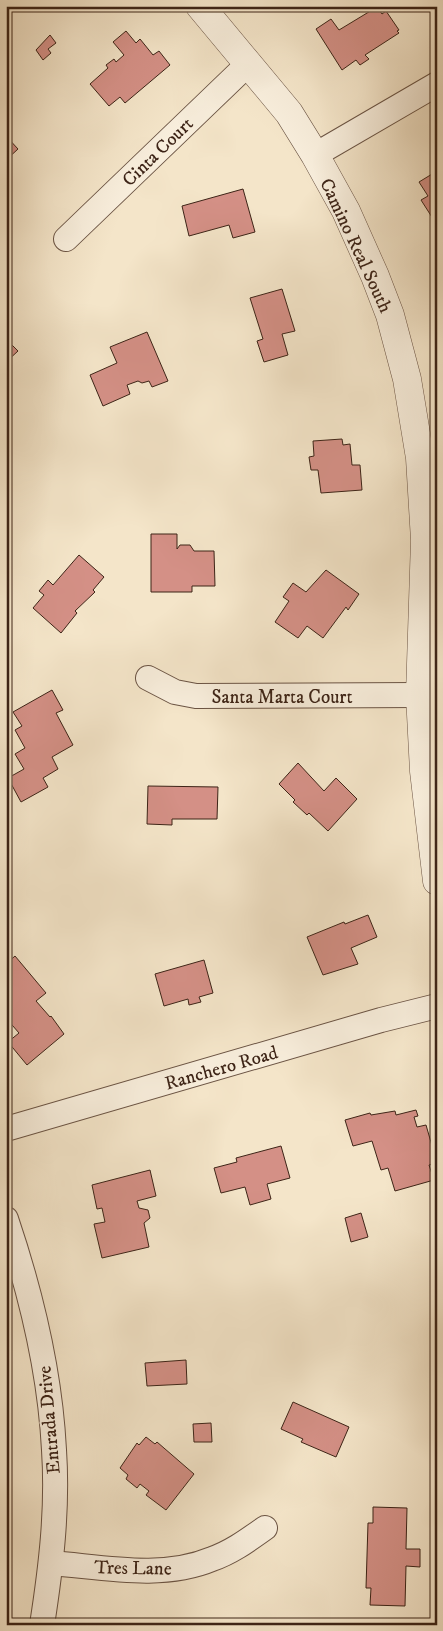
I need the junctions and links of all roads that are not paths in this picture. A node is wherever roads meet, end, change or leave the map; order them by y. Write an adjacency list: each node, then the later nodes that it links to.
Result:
1 (200, 6): 2 (street, Camino Real South)
2 (248, 64): 4 (street, Camino Real South); 5 (street, Cinta Court)
3 (437, 84): 4 (street)
4 (315, 154): 6 (street, Camino Real South)
5 (66, 239)
6 (431, 540): 8 (street, Camino Real South)
7 (148, 678): 8 (street, Santa Marta Court)
8 (420, 696): 9 (street, Camino Real South)
9 (437, 881)
10 (437, 1006): 11 (street, Ranchero Road)
11 (6, 1128)
12 (6, 1219): 14 (street, Entrada Drive)
13 (265, 1528): 14 (street, Tres Lane)
14 (51, 1563): 15 (street, Entrada Drive)
15 (42, 1625)

